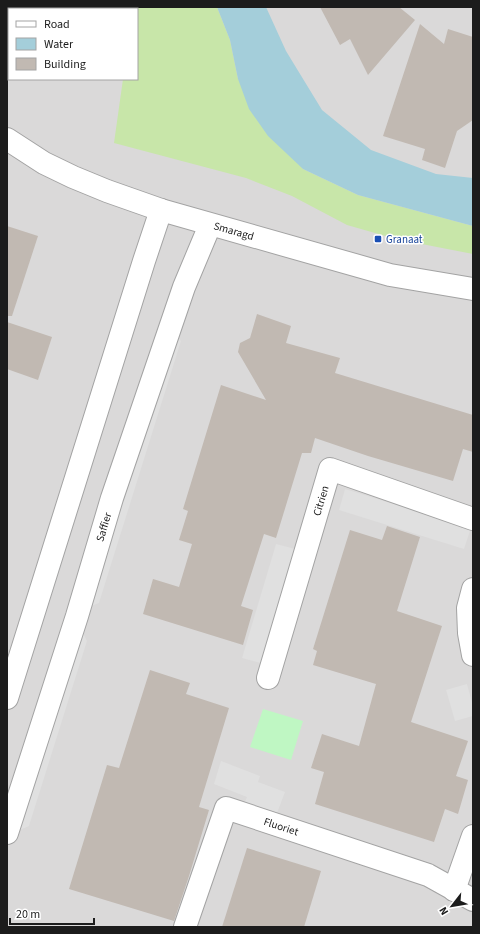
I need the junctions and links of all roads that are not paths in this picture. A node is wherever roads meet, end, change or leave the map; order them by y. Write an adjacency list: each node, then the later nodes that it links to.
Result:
1 (7, 140): 2 (street, Smaragd)
2 (162, 210): 3 (street, Smaragd); 9 (street)
3 (210, 225): 4 (street, Smaragd); 10 (street, Saffier)
4 (473, 289)
5 (473, 519): 8 (street, Citrien)
6 (473, 589): 7 (street)
7 (473, 656)
8 (268, 678)
9 (7, 698)
10 (7, 833)
11 (473, 836): 12 (street)
12 (454, 890): 13 (street, Fluoriet); 14 (street, Fluoriet)
13 (473, 900)
14 (185, 927)

